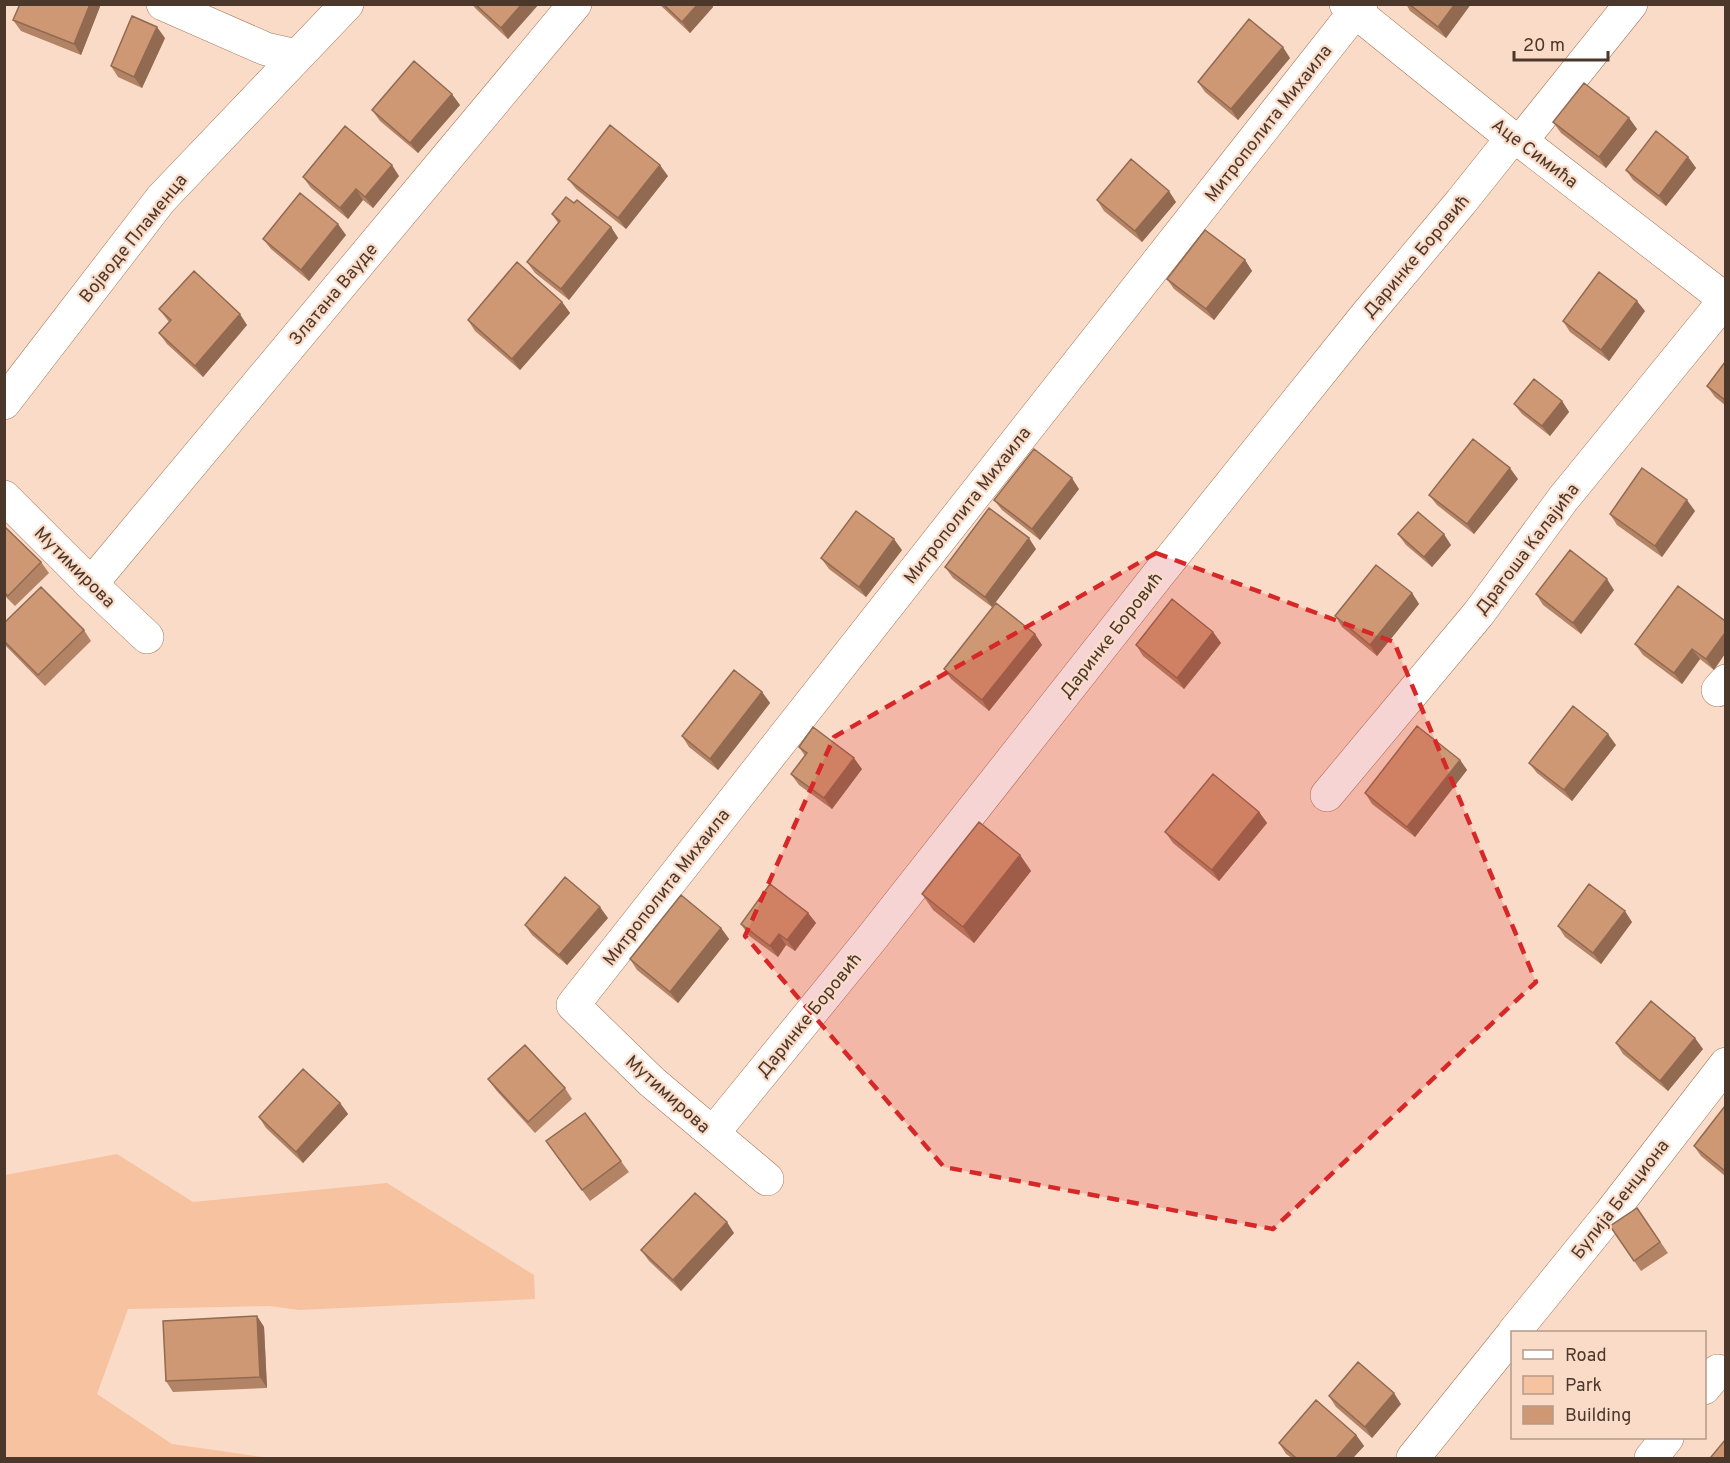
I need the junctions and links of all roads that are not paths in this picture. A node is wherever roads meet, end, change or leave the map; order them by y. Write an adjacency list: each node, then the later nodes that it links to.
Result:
1 (163, 4): 6 (street)
2 (347, 4): 6 (street, Војводе Пламенца)
3 (576, 4): 11 (street, Златана Вауде)
4 (1631, 4): 7 (street, Даринке Боровић)
5 (1354, 7): 7 (street, Аце Симића); 14 (street, Митрополита Михаила)
6 (297, 56): 9 (street, Војводе Пламенца)
7 (1517, 139): 8 (street, Аце Симића); 16 (street, Даринке Боровић)
8 (1725, 300): 13 (street, Драгоша Калајића)
9 (4, 404)
10 (4, 497): 11 (street, Мутимирова)
11 (91, 584): 12 (street, Мутимирова)
12 (147, 637)
13 (1327, 795)
14 (573, 1005): 16 (street, Мутимирова)
15 (1725, 1064): 18 (street, Булија Бенциона)
16 (713, 1133): 17 (street, Мутимирова)
17 (767, 1179)
18 (1515, 1331)
19 (1511, 1336): 21 (street, Булија Бенциона)
20 (1665, 1439): 22 (street)
21 (1413, 1458)
22 (1651, 1458)

